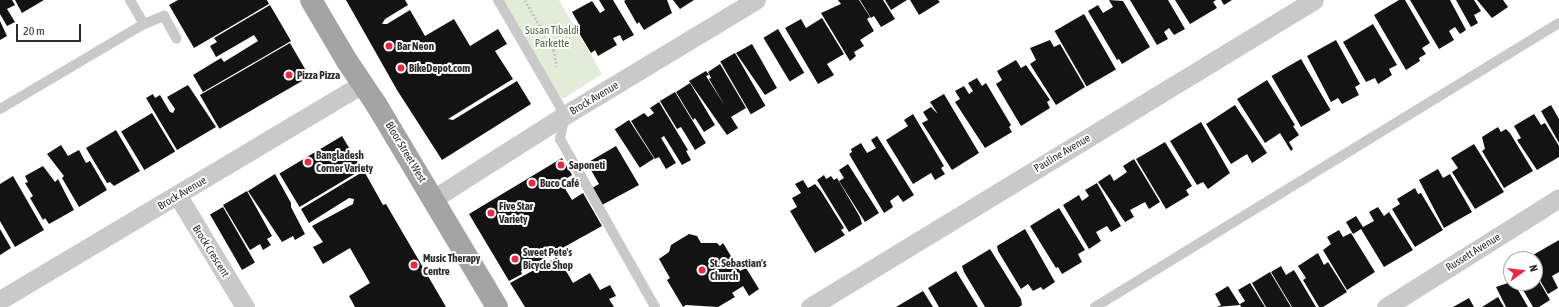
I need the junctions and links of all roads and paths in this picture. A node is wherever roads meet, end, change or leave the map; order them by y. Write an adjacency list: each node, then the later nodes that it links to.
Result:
1 (130, 0): 8 (lane)
2 (311, 0): 11 (main road, Bloor Street West)
3 (498, 0): 13 (lane)
4 (525, 0): 10 (path)
5 (756, 0): 13 (street, Brock Avenue)
6 (1314, 0): 21 (street, Pauline Avenue)
7 (1559, 23): 22 (lane)
8 (144, 24): 9 (lane); 12 (lane)
9 (177, 39)
10 (558, 73)
11 (363, 84): 14 (street, Brock Avenue); 16 (main road, Bloor Street West)
12 (0, 109)
13 (565, 116): 16 (street, Brock Avenue); 20 (lane)
14 (178, 196): 17 (street, Brock Avenue); 18 (street, Brock Crescent)
15 (1559, 198): 23 (street, Russett Avenue)
16 (433, 199): 19 (main road, Bloor Street West)
17 (0, 300)
18 (245, 307)
19 (497, 307)
20 (655, 307)
21 (810, 307)
22 (1095, 307)
23 (1386, 307)

